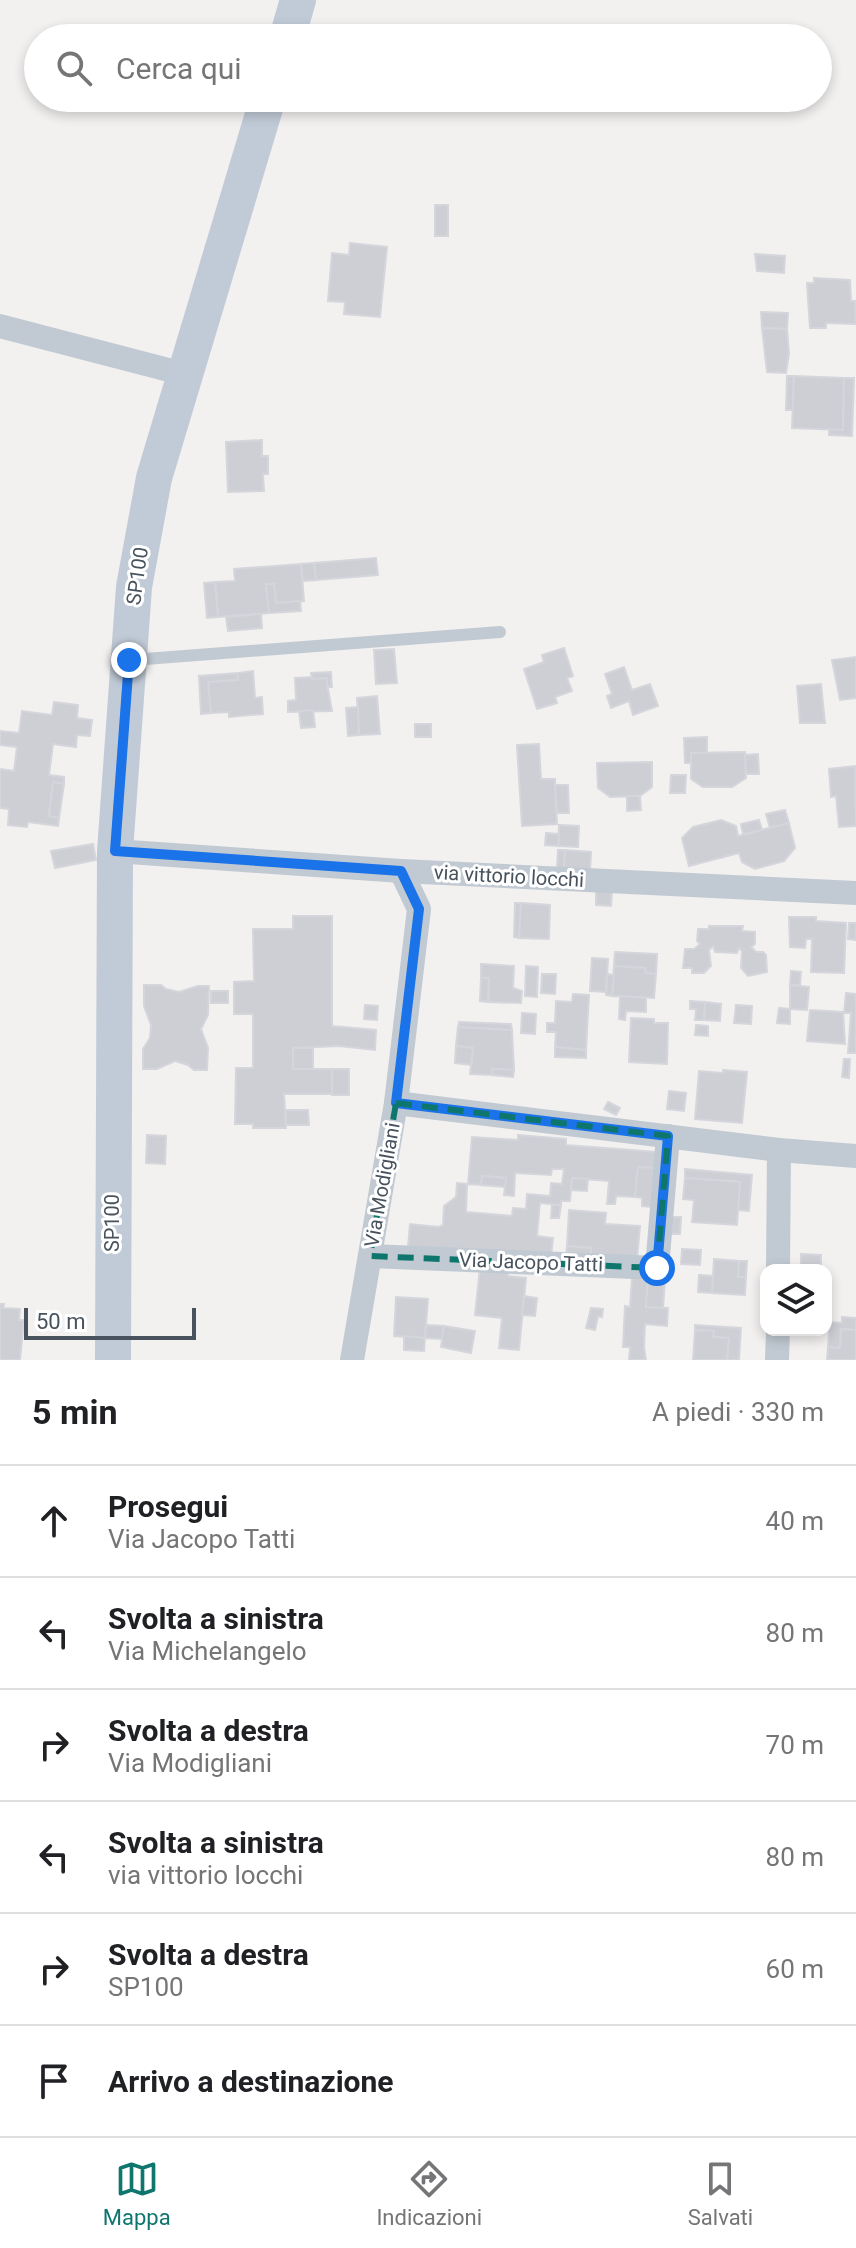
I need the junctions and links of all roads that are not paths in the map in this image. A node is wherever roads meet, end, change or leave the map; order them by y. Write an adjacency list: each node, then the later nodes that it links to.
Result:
1 (298, 0): 2 (main road)
2 (291, 24)
3 (264, 112): 5 (main road, SP100 / SP100)
4 (0, 326): 5 (street)
5 (184, 374): 7 (main road, SP100 / SP100)
6 (500, 632): 7 (lane)
7 (129, 660): 8 (main road, SP100 / SP100)
8 (115, 851): 9 (street, via vittorio locchi); 18 (main road, SP100 / SP100)
9 (401, 871): 10 (street, via vittorio locchi); 11 (street, Via Modigliani)
10 (856, 893)
11 (396, 1103): 12 (street); 15 (street, Via Modigliani)
12 (668, 1136): 13 (street); 15 (street, Via Jacopo Tatti)
13 (779, 1150): 14 (street); 16 (street)
14 (856, 1156)
15 (370, 1256): 19 (street, Via Modigliani)
16 (778, 1264)
17 (778, 1336): 20 (street)
18 (113, 1360)
19 (352, 1360)
20 (777, 1360)

